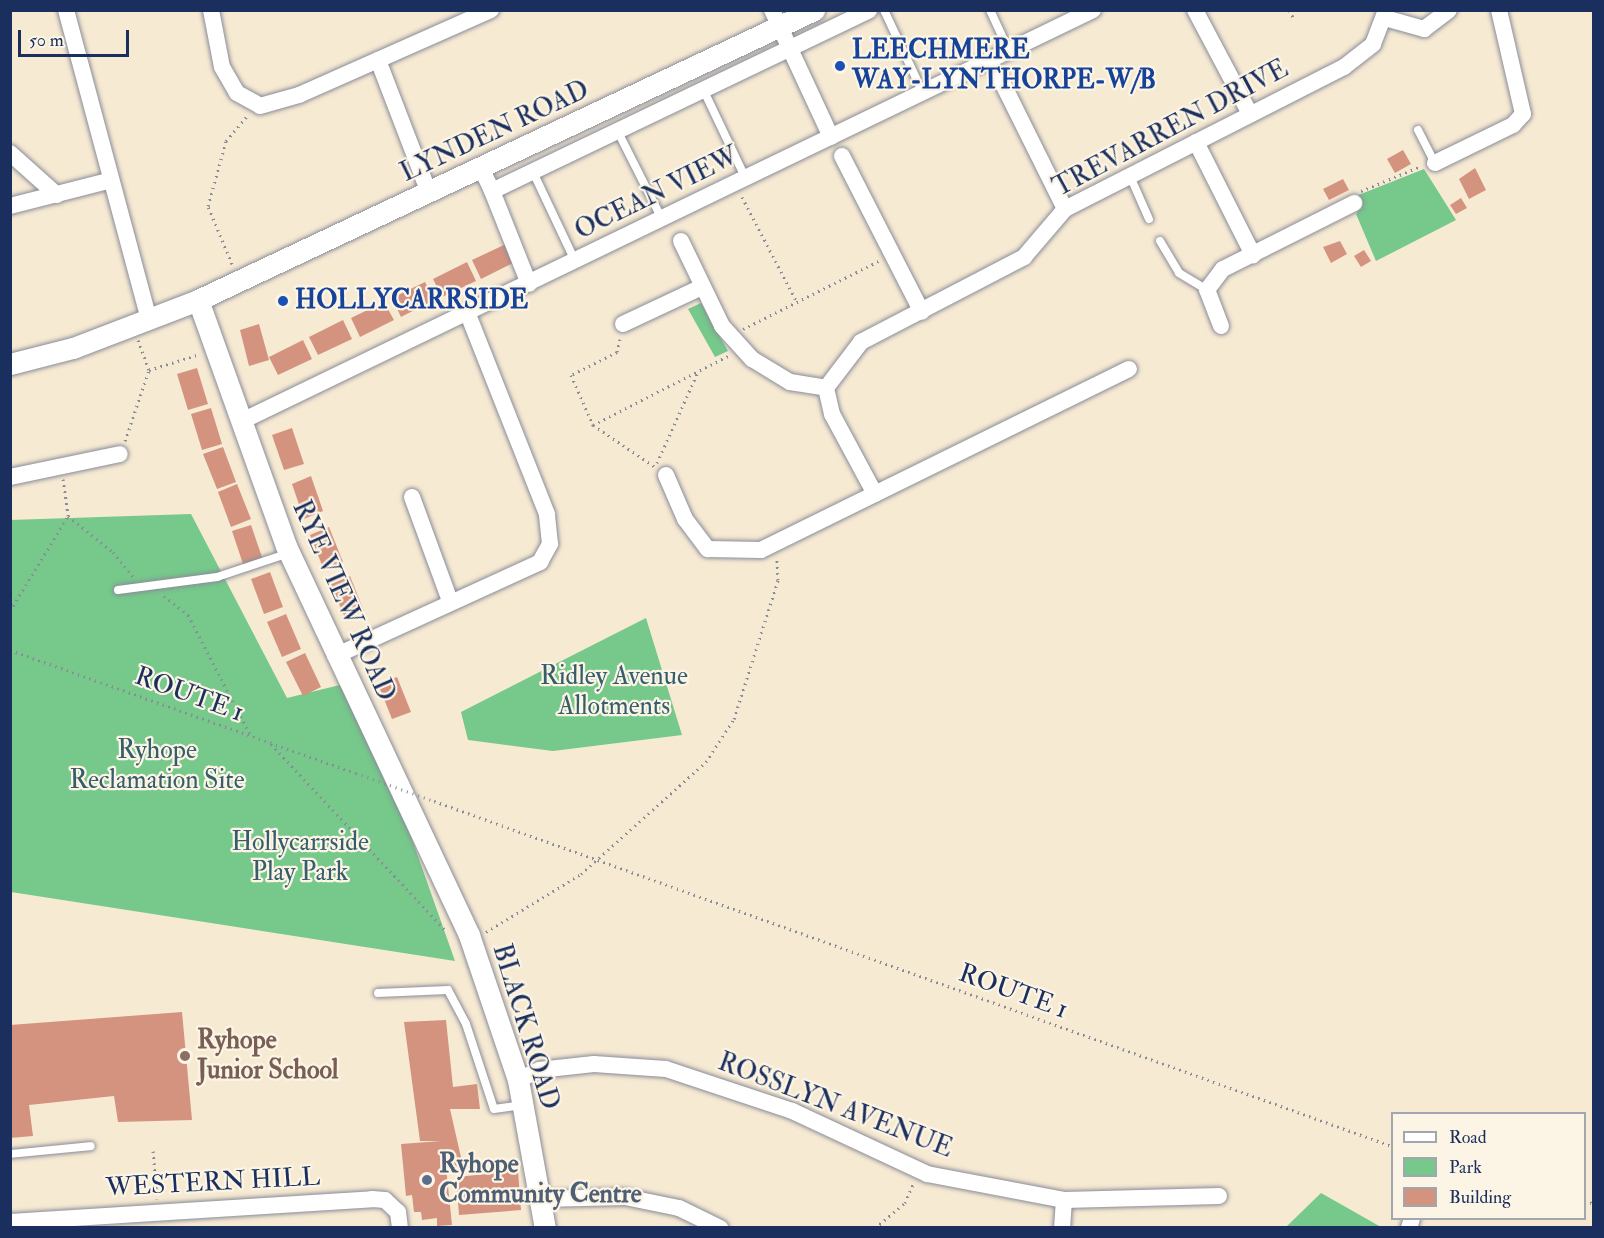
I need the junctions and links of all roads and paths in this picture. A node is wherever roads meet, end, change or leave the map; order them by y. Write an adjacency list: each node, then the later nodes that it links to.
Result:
1 (66, 10): 34 (street)
2 (211, 10): 22 (street)
3 (491, 10): 18 (street)
4 (814, 10): 15 (street, LYNDEN ROAD)
5 (869, 10): 16 (street)
6 (884, 10): 21 (lane)
7 (990, 10): 17 (lane)
8 (1093, 10): 17 (street, OCEAN VIEW)
9 (1196, 10): 23 (street)
10 (1289, 10): 14 (path)
11 (1449, 10): 13 (street)
12 (1499, 10): 30 (street)
13 (1385, 14): 23 (street, TREVARREN DRIVE)
14 (1293, 17)
15 (776, 19): 16 (street); 31 (street, LYNDEN ROAD)
16 (790, 50): 20 (street); 26 (street)
17 (1009, 51): 21 (street, OCEAN VIEW)
18 (378, 60): 22 (street); 37 (street)
19 (1000, 78): 41 (street)
20 (703, 89): 24 (street); 35 (lane)
21 (923, 93): 26 (street, OCEAN VIEW)
22 (257, 104): 49 (path)
23 (1250, 114): 27 (street, TREVARREN DRIVE)
24 (617, 130): 32 (street); 42 (lane)
25 (1418, 130): 30 (lane)
26 (831, 137): 35 (street, OCEAN VIEW)
27 (1196, 142): 33 (street, TREVARREN DRIVE); 47 (street)
28 (10, 153): 38 (street)
29 (842, 156): 46 (street)
30 (1435, 163): 39 (path)
31 (481, 168): 36 (street); 37 (street, LYNDEN ROAD)
32 (533, 172): 36 (street); 48 (lane)
33 (1130, 176): 41 (street, TREVARREN DRIVE); 43 (lane)
34 (111, 180): 38 (street); 57 (street)
35 (740, 182): 42 (street, OCEAN VIEW); 54 (path)
36 (492, 191): 50 (street)
37 (429, 193): 49 (street, LYNDEN ROAD)
38 (57, 195): 40 (street)
39 (1354, 203): 47 (street)
40 (10, 206)
41 (1065, 209): 55 (street, TREVARREN DRIVE)
42 (662, 219): 48 (street, OCEAN VIEW)
43 (1149, 219)
44 (681, 240): 51 (street)
45 (1160, 241): 52 (lane)
46 (892, 254): 54 (path); 55 (street)
47 (1253, 255): 52 (street)
48 (575, 262): 50 (street, OCEAN VIEW)
49 (240, 281): 53 (street, LYNDEN ROAD)
50 (529, 284): 56 (street, OCEAN VIEW)
51 (702, 287): 58 (street); 60 (street)
52 (1207, 290): 59 (street)
53 (198, 300): 57 (street, LYNDEN ROAD); 62 (street, RYE VIEW ROAD)
54 (797, 302): 60 (path)
55 (922, 312): 67 (street, TREVARREN DRIVE)
56 (468, 314): 68 (street, OCEAN VIEW); 82 (street)
57 (141, 323): 63 (street, LYNDEN ROAD); 65 (path)
58 (623, 324): 69 (path)
59 (1221, 326)
60 (730, 335): 61 (street)
61 (742, 348): 66 (path); 67 (street)
62 (216, 349): 65 (path); 68 (street, RYE VIEW ROAD)
63 (10, 364)
64 (1129, 369): 74 (street)
65 (149, 370): 70 (path)
66 (698, 372): 69 (path); 72 (path)
67 (826, 388): 74 (street)
68 (242, 421): 78 (street, RYE VIEW ROAD)
69 (593, 425): 72 (path)
70 (120, 454): 71 (street)
71 (62, 468): 73 (street); 76 (path)
72 (661, 471): 77 (street)
73 (10, 477)
74 (875, 494): 77 (street)
75 (412, 497): 82 (street)
76 (68, 516): 80 (path); 83 (path)
77 (777, 542): 88 (path)
78 (289, 553): 79 (lane); 85 (street, RYE VIEW ROAD)
79 (151, 586): 80 (lane); 86 (path)
80 (141, 587): 81 (lane)
81 (118, 590)
82 (450, 601): 85 (street)
83 (10, 611)
84 (10, 651): 86 (path, ROUTE 1)
85 (335, 656): 89 (street, RYE VIEW ROAD)
86 (251, 736): 87 (path, ROUTE 1)
87 (270, 742): 88 (path, ROUTE 1, bridge); 90 (path)
88 (597, 859): 90 (path); 95 (path, ROUTE 1)
89 (460, 914): 90 (street, BLACK ROAD)
90 (462, 939): 92 (street, BLACK ROAD)
91 (378, 993): 93 (lane)
92 (518, 1080): 93 (street, BLACK ROAD); 98 (street, ROSSLYN AVENUE)
93 (523, 1105): 100 (street, BLACK ROAD)
94 (91, 1146): 97 (lane)
95 (1391, 1146)
96 (153, 1151): 102 (path)
97 (10, 1154)
98 (920, 1171): 101 (street, ROSSLYN AVENUE); 107 (path)
99 (1219, 1196): 101 (street, ROSSLYN AVENUE)
100 (541, 1199): 105 (street, BLACK ROAD); 106 (street)
101 (1065, 1200): 108 (street)
102 (158, 1212): 103 (street, WESTERN HILL); 104 (street, WESTERN HILL)
103 (10, 1222)
104 (400, 1227)
105 (546, 1227)
106 (720, 1227)
107 (875, 1227)
108 (1062, 1227)

